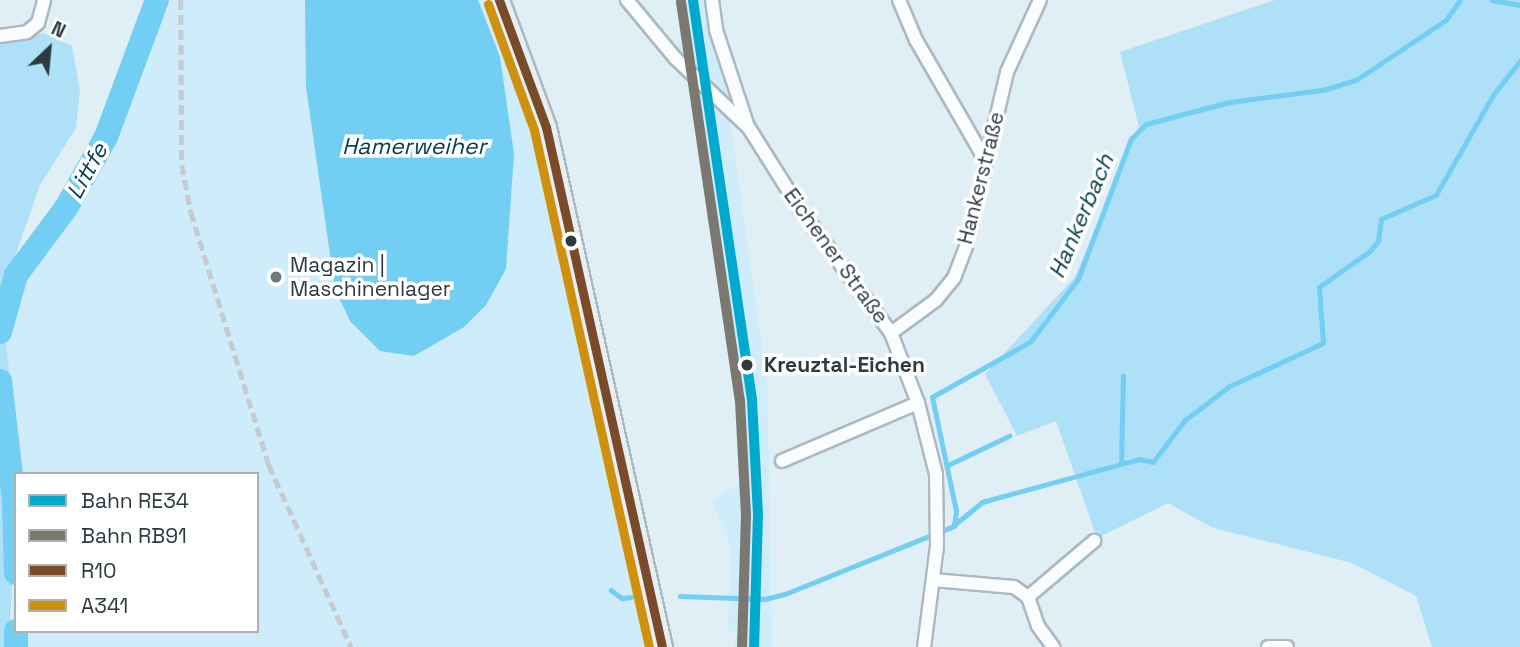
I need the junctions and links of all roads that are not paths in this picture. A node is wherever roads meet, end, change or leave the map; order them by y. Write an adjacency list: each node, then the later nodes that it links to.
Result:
1 (44, 0): 7 (street)
2 (499, 0): 16 (main road)
3 (627, 0): 8 (street, Eichener Straße)
4 (712, 0): 8 (street)
5 (899, 0): 9 (street)
6 (1040, 0): 9 (street, Hankerstraße)
7 (0, 36)
8 (749, 128): 10 (street, Eichener Straße)
9 (986, 161): 10 (street, Hankerstraße)
10 (891, 333): 11 (street, Eichener Straße)
11 (918, 403): 12 (street); 14 (street, Eichener Straße)
12 (782, 461)
13 (1094, 541): 15 (street)
14 (933, 580): 15 (street); 17 (street, Eichener Straße)
15 (1028, 597): 18 (street)
16 (662, 647)
17 (924, 647)
18 (1053, 647)
19 (1268, 647): 20 (street)
20 (1287, 647)

